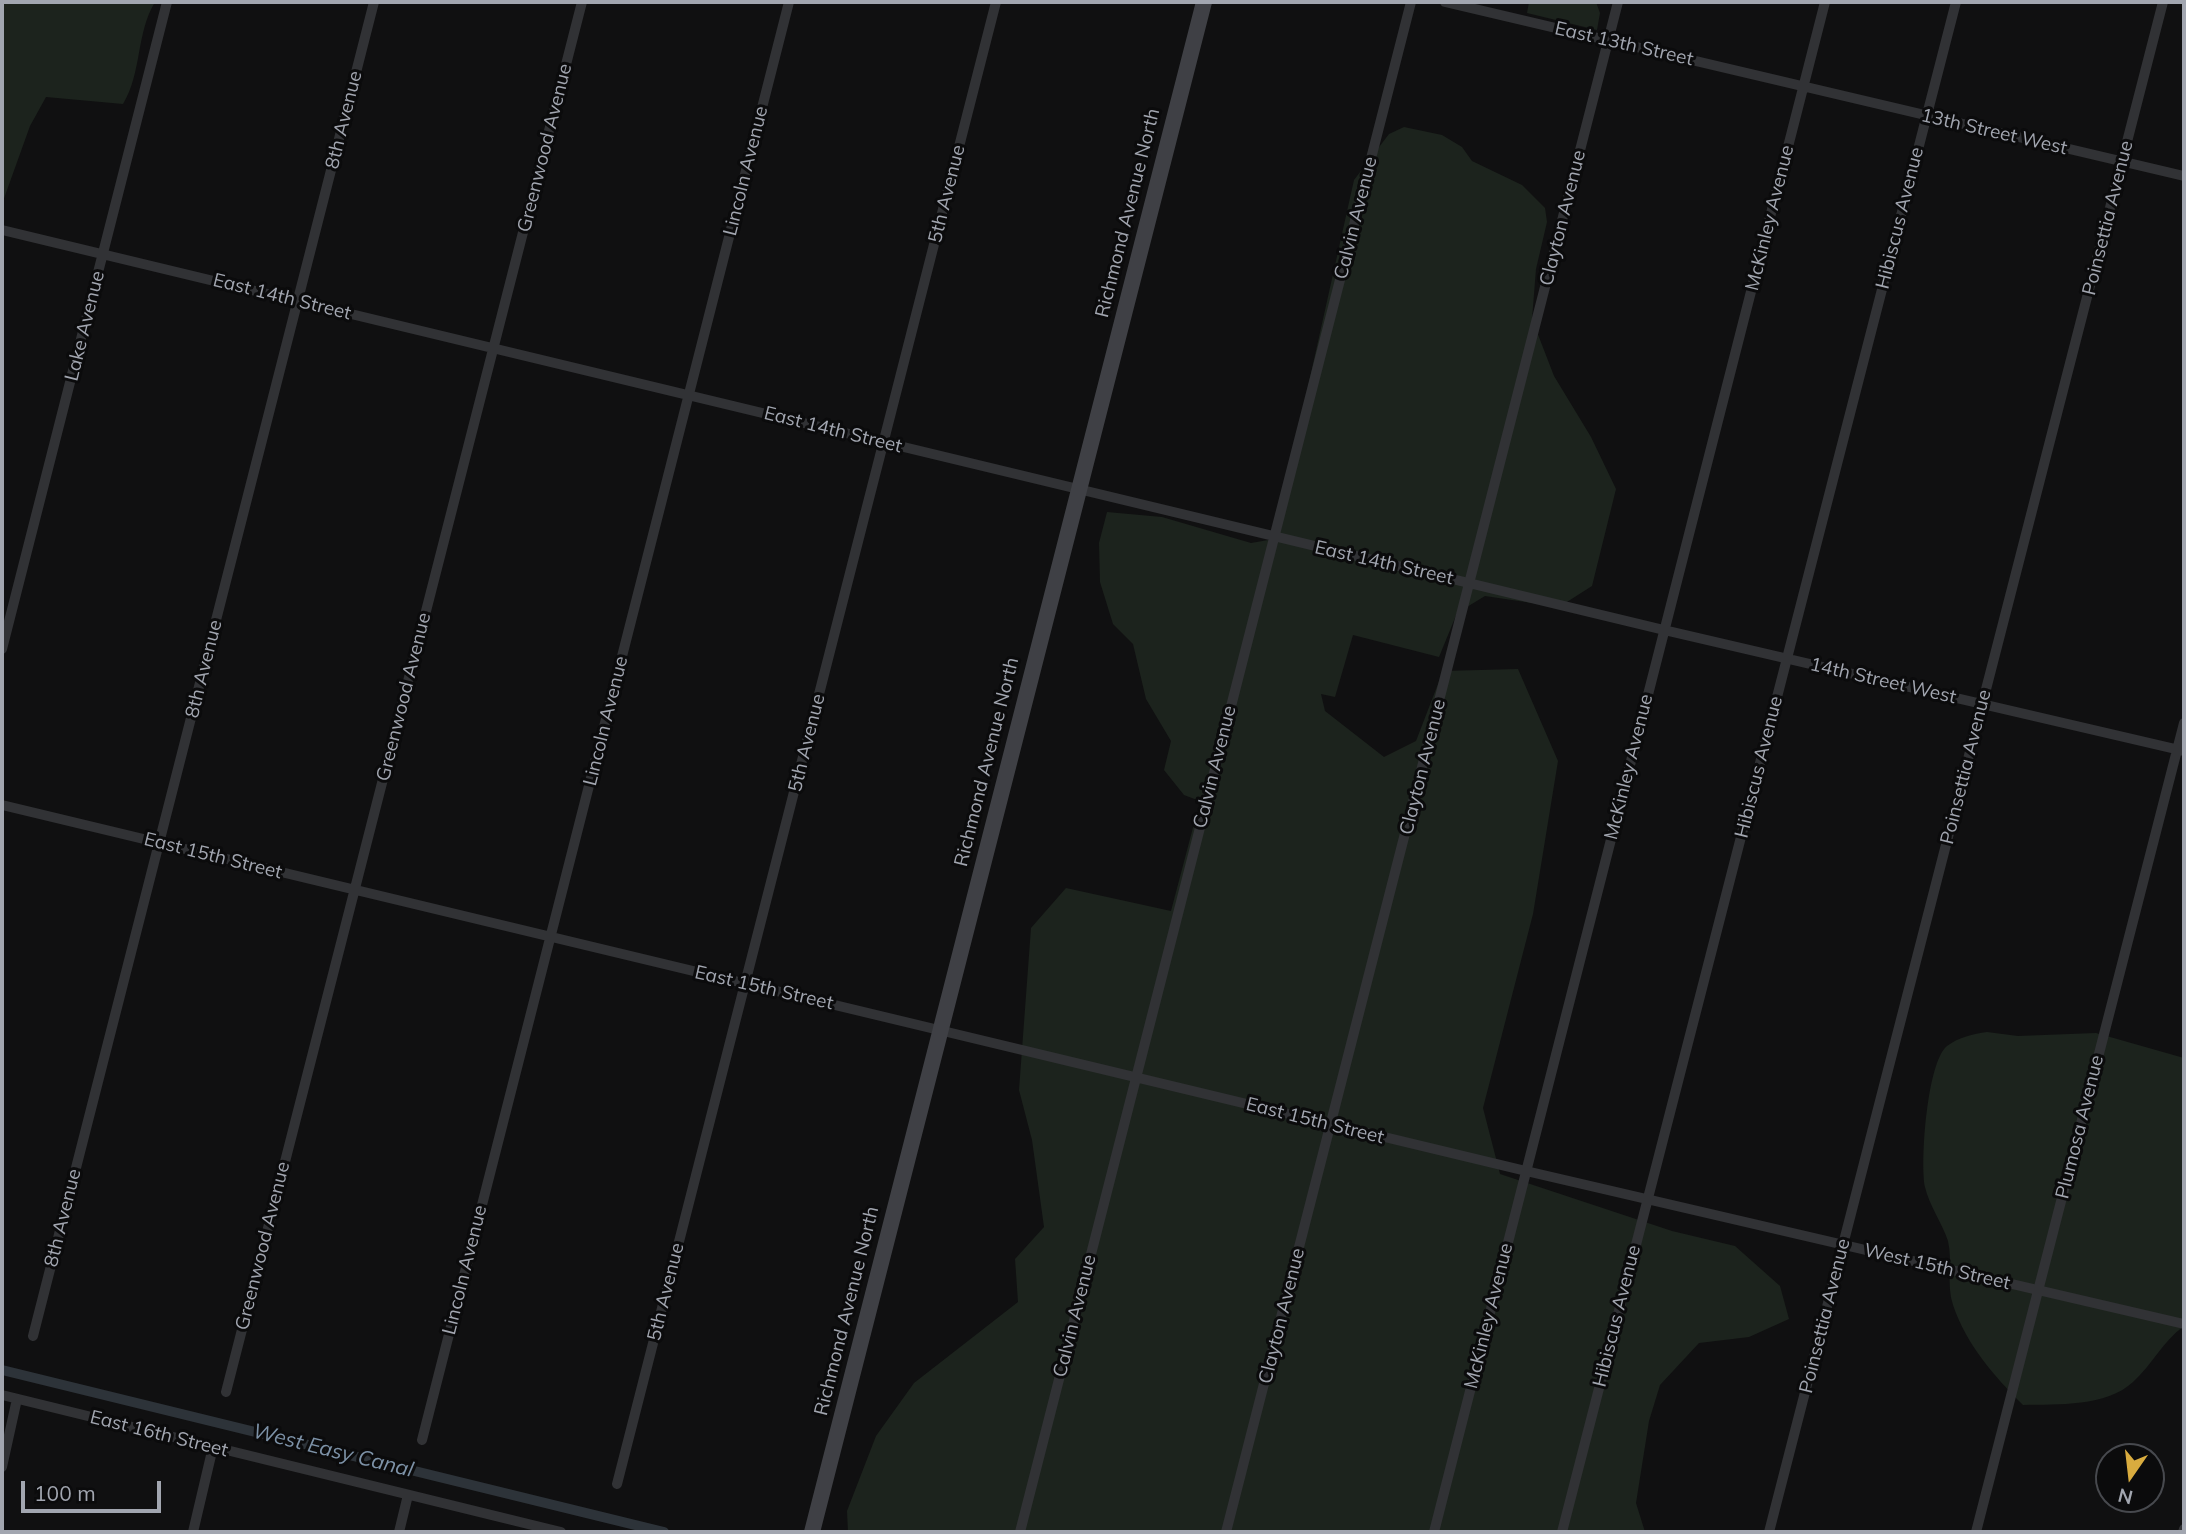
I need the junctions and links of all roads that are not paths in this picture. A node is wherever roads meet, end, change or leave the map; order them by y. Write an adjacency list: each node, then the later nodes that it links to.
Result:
1 (167, 2): 19 (street, Lake Avenue)
2 (374, 2): 20 (street, 8th Avenue)
3 (582, 2): 21 (street, Greenwood Avenue)
4 (789, 2): 22 (street, Lincoln Avenue)
5 (996, 2): 23 (street, 5th Avenue)
6 (1204, 2): 24 (street, Richmond Avenue North)
7 (1411, 2): 25 (street, Calvin Avenue)
8 (1445, 2): 13 (street, East 13th Street)
9 (1618, 2): 13 (street, Clayton Avenue)
10 (1825, 2): 14 (street, McKinley Avenue)
11 (1956, 2): 15 (street, Hibiscus Avenue)
12 (2163, 2): 16 (street, Poinsettia Avenue)
13 (1608, 40): 14 (street, East 13th Street); 26 (street, Clayton Avenue)
14 (1803, 87): 15 (street, 13th Street West); 27 (street, McKinley Avenue)
15 (1927, 117): 16 (street, 13th Street West); 29 (street, Hibiscus Avenue)
16 (2122, 162): 17 (street, 13th Street West); 30 (street, Poinsettia Avenue)
17 (2184, 176)
18 (2, 230): 19 (street, East 14th Street)
19 (103, 254): 20 (street, East 14th Street); 28 (street, Lake Avenue)
20 (298, 301): 21 (street, East 14th Street); 34 (street, 8th Avenue)
21 (494, 348): 22 (street, East 14th Street); 35 (street, Greenwood Avenue)
22 (690, 395): 23 (street, East 14th Street); 36 (street, Lincoln Avenue)
23 (884, 442): 24 (street, East 14th Street); 37 (street, 5th Avenue)
24 (1079, 489): 25 (street, East 14th Street); 38 (street, Richmond Avenue North)
25 (1274, 536): 26 (street, East 14th Street); 39 (street, Calvin Avenue)
26 (1469, 583): 27 (street, East 14th Street); 40 (street, Clayton Avenue)
27 (1664, 630): 29 (street, 14th Street West); 41 (street, McKinley Avenue)
28 (2, 649)
29 (1787, 658): 30 (street, 14th Street West); 42 (street, Hibiscus Avenue)
30 (1982, 704): 32 (street, 14th Street West); 43 (street, Poinsettia Avenue)
31 (2184, 723): 32 (street, Plumosa Avenue)
32 (2181, 750): 44 (street, Plumosa Avenue)
33 (2, 805): 34 (street, East 15th Street)
34 (160, 843): 35 (street, East 15th Street); 46 (street, 8th Avenue)
35 (355, 890): 36 (street, East 15th Street); 47 (street, Greenwood Avenue)
36 (550, 937): 37 (street, East 15th Street); 50 (street, Lincoln Avenue)
37 (745, 984): 38 (street, East 15th Street); 53 (street, 5th Avenue)
38 (940, 1030): 39 (street, East 15th Street); 58 (street, Richmond Avenue North)
39 (1136, 1077): 40 (street, East 15th Street); 59 (street, Calvin Avenue)
40 (1331, 1125): 41 (street, East 15th Street); 60 (street, Clayton Avenue)
41 (1526, 1171): 42 (street, West 15th Street); 61 (street, McKinley Avenue)
42 (1647, 1200): 43 (street, West 15th Street); 62 (street, Hibiscus Avenue)
43 (1843, 1245): 44 (street, West 15th Street); 63 (street, Poinsettia Avenue)
44 (2038, 1290): 45 (street, West 15th Street); 64 (street, Plumosa Avenue)
45 (2184, 1324)
46 (33, 1336)
47 (226, 1392)
48 (2, 1395): 49 (street, East 16th Street)
49 (17, 1399): 51 (street, East 16th Street); 52 (street)
50 (422, 1440)
51 (213, 1447): 54 (street, East 16th Street); 55 (street)
52 (2, 1467)
53 (617, 1484)
54 (408, 1495): 56 (street); 57 (street, East 16th Street)
55 (193, 1532)
56 (399, 1532)
57 (561, 1532)
58 (812, 1532)
59 (1020, 1532)
60 (1226, 1532)
61 (1434, 1532)
62 (1562, 1532)
63 (1769, 1532)
64 (1976, 1532)

